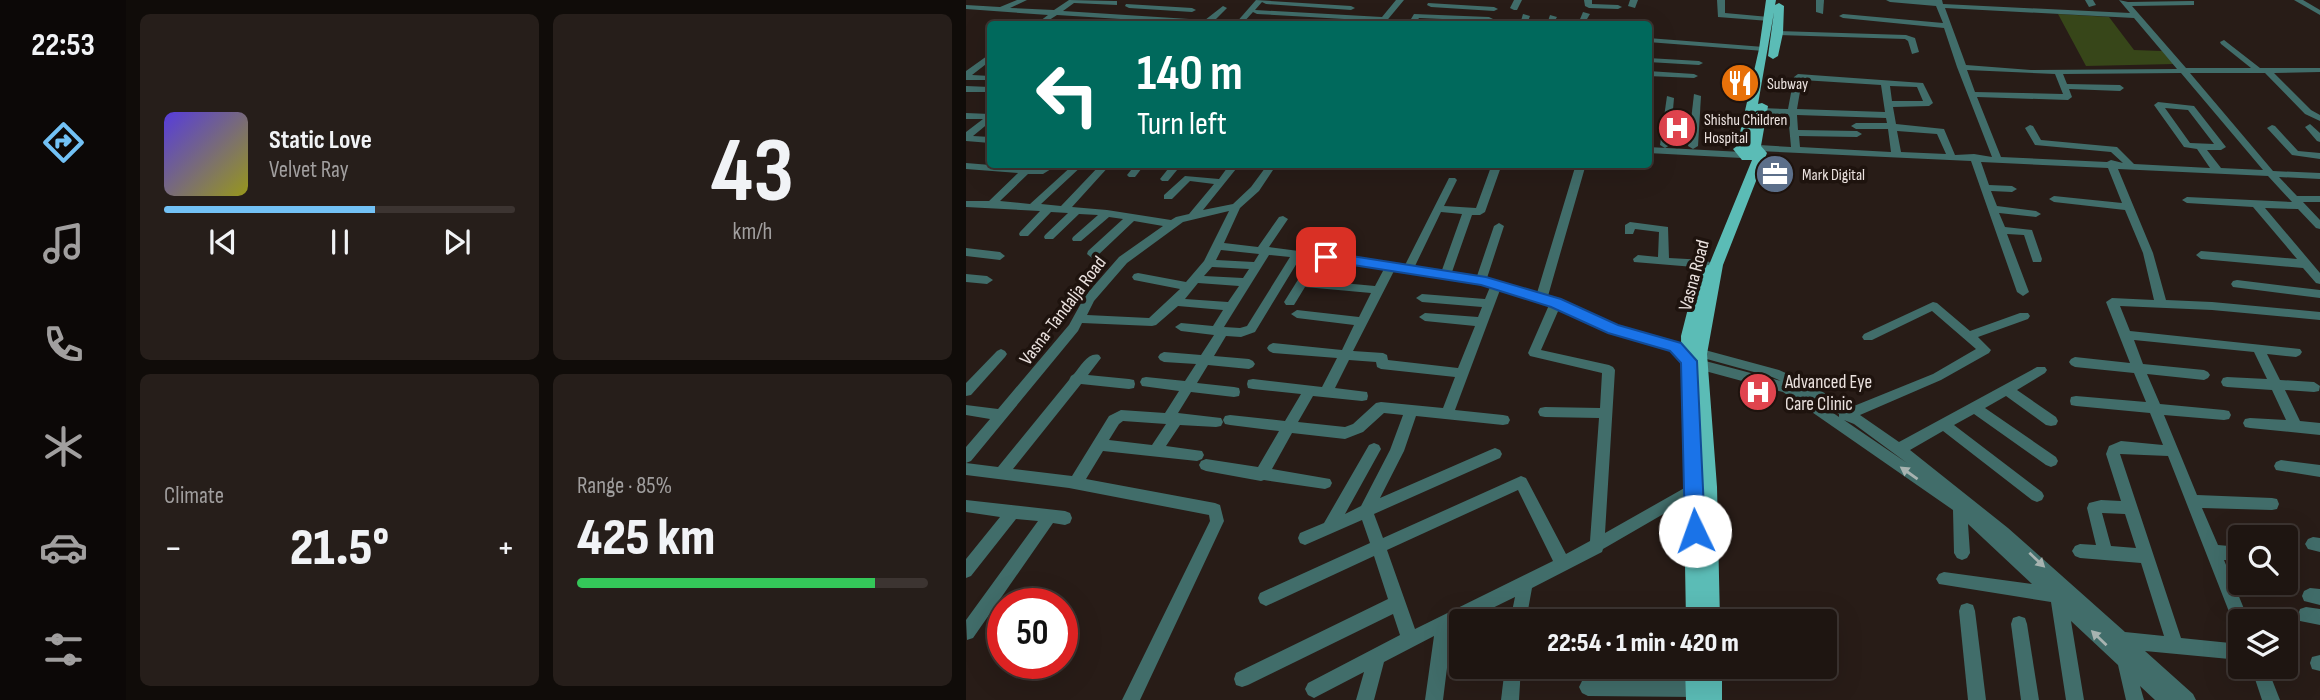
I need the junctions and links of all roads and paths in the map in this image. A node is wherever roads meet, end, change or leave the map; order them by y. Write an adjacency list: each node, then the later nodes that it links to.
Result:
1 (978, 0): 26 (street)
2 (1005, 0): 31 (street)
3 (1023, 0): 31 (street)
4 (1033, 0): 31 (street)
5 (1181, 0): 27 (street)
6 (1399, 0): 61 (street)
7 (1499, 0): 32 (street)
8 (1588, 0): 30 (street)
9 (1721, 0): 44 (street)
10 (1771, 0): 48 (main road, Vasna Road)
11 (1779, 0): 69 (main road, Vasna Road)
12 (1820, 0): 37 (street)
13 (1890, 0): 21 (street)
14 (2040, 0): 35 (street)
15 (2298, 0): 34 (street)
16 (1074, 1): 19 (street); 38 (street)
17 (1264, 1): 20 (street); 36 (street); 56 (street)
18 (2124, 2): 22 (street); 46 (street)
19 (1114, 3)
20 (1318, 3): 29 (street); 41 (street)
21 (1939, 3): 23 (street); 67 (street)
22 (2191, 3)
23 (1975, 4): 35 (street)
24 (1431, 5): 32 (street)
25 (1129, 6): 27 (street)
26 (966, 7): 31 (street)
27 (1171, 8): 33 (street); 54 (street)
28 (1223, 8): 55 (street)
29 (1351, 8)
30 (1618, 8)
31 (1000, 9): 38 (street)
32 (1494, 9): 64 (street)
33 (1192, 10)
34 (2318, 10)
35 (2048, 11): 46 (street)
36 (1257, 12): 41 (street); 57 (street)
37 (1820, 12)
38 (1055, 13): 40 (street); 49 (street)
39 (1586, 14): 65 (street)
40 (1078, 15): 42 (street); 50 (street)
41 (1307, 15): 43 (street); 58 (street)
42 (1102, 16): 47 (street); 51 (street)
43 (1344, 16): 59 (street); 60 (street)
44 (1736, 16): 48 (street); 68 (street)
45 (1843, 16): 67 (street)
46 (2137, 16): 80 (street)
47 (1125, 18): 52 (street); 53 (street)
48 (1769, 19): 73 (main road, Vasna Road)
49 (1043, 21)
50 (1069, 21)
51 (1095, 21)
52 (1120, 21)
53 (1148, 21)
54 (1157, 21)
55 (1209, 21)
56 (1241, 21)
57 (1248, 21)
58 (1301, 21)
59 (1340, 21)
60 (1376, 21)
61 (1383, 21)
62 (1413, 21): 63 (street)
63 (1476, 21)
64 (1488, 21)
65 (1582, 21)
66 (1820, 22): 70 (street)
67 (1947, 26): 79 (street)
68 (1734, 27)
69 (1778, 33): 70 (street); 99 (main road, Vasna Road)
70 (1820, 34): 74 (street)
71 (1652, 40): 73 (street)
72 (2224, 42): 81 (street)
73 (1764, 49): 121 (main road, Vasna Road)
74 (1915, 52)
75 (1652, 57): 77 (street)
76 (966, 61): 78 (street)
77 (1699, 63)
78 (986, 64): 85 (street)
79 (1961, 67): 83 (street); 93 (street)
80 (2184, 69): 81 (street); 83 (street); 144 (street)
81 (2262, 70): 82 (street); 104 (street)
82 (2320, 70)
83 (2058, 71): 89 (street)
84 (1652, 73): 86 (street)
85 (966, 76): 87 (street)
86 (1694, 76)
87 (987, 78)
88 (1885, 83): 97 (street); 97 (street); 100 (street)
89 (2065, 86): 90 (street); 93 (street)
90 (2120, 88)
91 (966, 89): 92 (street)
92 (987, 90)
93 (1972, 94): 126 (street)
94 (1698, 96): 117 (street)
95 (1670, 98): 116 (street)
96 (966, 110): 98 (street)
97 (1890, 110): 101 (street); 106 (street)
98 (987, 111)
99 (1761, 111): 100 (street); 121 (main road, Vasna Road)
100 (1792, 112): 101 (street); 111 (street)
101 (1854, 113): 110 (street)
102 (966, 116): 103 (street)
103 (987, 117)
104 (2320, 118)
105 (987, 120): 112 (street)
106 (1894, 127): 110 (street); 123 (street); 124 (street)
107 (2310, 127): 113 (street)
108 (2030, 128): 128 (street)
109 (2273, 128): 125 (street)
110 (1856, 130): 111 (street); 122 (street)
111 (1796, 133): 120 (street)
112 (966, 137): 114 (street)
113 (2320, 139)
114 (987, 140)
115 (1652, 144): 116 (street)
116 (1665, 145): 117 (street)
117 (1693, 146): 121 (street)
118 (2200, 147): 118 (street); 140 (street)
119 (1652, 150): 121 (street)
120 (1796, 150): 121 (street); 122 (street)
121 (1751, 151): 127 (street); 172 (main road, Vasna Road)
122 (1859, 152): 123 (street)
123 (1896, 153): 124 (street)
124 (1951, 156): 127 (street)
125 (2320, 156)
126 (1997, 158): 127 (street); 130 (street)
127 (1976, 161): 130 (street); 149 (street)
128 (2130, 164): 130 (street); 140 (street)
129 (966, 166): 141 (street)
130 (2113, 167): 144 (street); 160 (street)
131 (1050, 168): 141 (street)
132 (1076, 168): 161 (street)
133 (1103, 168): 165 (street)
134 (1138, 168): 142 (street)
135 (1175, 168): 145 (street)
136 (1233, 168): 148 (street)
137 (1270, 168): 159 (street, Vasna-Tandalja Road)
138 (1496, 168): 167 (street)
139 (1579, 168): 214 (street)
140 (2217, 170): 144 (street)
141 (1025, 172): 157 (street)
142 (1132, 175)
143 (2320, 176): 144 (street)
144 (2274, 177): 147 (street); 155 (street)
145 (1166, 179)
146 (1452, 180): 163 (street)
147 (2320, 181)
148 (1222, 182): 151 (street); 170 (street)
149 (1985, 188): 150 (street); 164 (street)
150 (2011, 188)
151 (1168, 197)
152 (2054, 199): 160 (street)
153 (2320, 199): 155 (street)
154 (2187, 200): 158 (street)
155 (2298, 202): 158 (street); 176 (street)
156 (966, 204): 157 (street)
157 (992, 204): 161 (street)
158 (2256, 204): 195 (street)
159 (1236, 205): 170 (street, Vasna-Tandalja Road); 182 (street)
160 (2129, 206): 219 (street)
161 (1031, 208): 162 (street)
162 (1048, 209): 165 (street); 179 (street)
163 (1438, 209): 167 (street); 198 (street)
164 (1993, 209): 169 (street); 177 (street)
165 (1062, 210): 166 (street)
166 (1076, 211): 168 (street); 180 (street)
167 (1468, 211): 199 (street)
168 (1107, 213): 171 (street); 181 (street)
169 (2036, 214)
170 (1192, 217): 174 (street, Vasna-Tandalja Road)
171 (1132, 218): 174 (street); 186 (street)
172 (1729, 218): 194 (main road, Vasna Road); 237 (main road, Vasna Road)
173 (1283, 219): 183 (street)
174 (1172, 224): 225 (street, Vasna-Tandalja Road)
175 (1499, 226): 203 (street)
176 (2320, 226)
177 (2000, 230): 191 (street); 211 (street)
178 (1629, 232): 192 (street)
179 (1024, 234)
180 (1049, 237)
181 (1077, 239)
182 (1217, 246): 183 (street); 193 (street)
183 (1264, 250): 185 (street); 196 (street)
184 (966, 252): 188 (street)
185 (1298, 253): 189 (street); 229 (street)
186 (1092, 254)
187 (2201, 255): 195 (street)
188 (1000, 256)
189 (1319, 256): 197 (street); 207 (street)
190 (1638, 259): 192 (street)
191 (2037, 259)
192 (1663, 261): 194 (street)
193 (1209, 263): 196 (street); 205 (street)
194 (1706, 264): 237 (main road, Vasna Road)
195 (2306, 264): 204 (street)
196 (1257, 266): 206 (street)
197 (1391, 266): 198 (street); 210 (street)
198 (1409, 267): 199 (street)
199 (1446, 274): 203 (street)
200 (1138, 276): 205 (street)
201 (966, 278): 202 (street)
202 (987, 280)
203 (1481, 280): 209 (street)
204 (2320, 280)
205 (1192, 282): 206 (street); 215 (street)
206 (1245, 282): 220 (street)
207 (1303, 283): 210 (street); 216 (street)
208 (2237, 284): 212 (street)
209 (1496, 286): 214 (street); 217 (street)
210 (1378, 290): 226 (street)
211 (2023, 292)
212 (2320, 294)
213 (1422, 298): 217 (street)
214 (1541, 299): 218 (street)
215 (1175, 302): 220 (street); 225 (street)
216 (1290, 302)
217 (1489, 303): 227 (street)
218 (1556, 303): 237 (street); 268 (street)
219 (2161, 304): 223 (street); 230 (street)
220 (1231, 306): 229 (street)
221 (1297, 314): 226 (street)
222 (2024, 316): 231 (street)
223 (2320, 316)
224 (1425, 317): 227 (street)
225 (1078, 318): 270 (street, Vasna-Tandalja Road)
226 (1362, 322): 238 (street)
227 (1482, 323): 246 (street)
228 (1181, 327): 229 (street)
229 (1220, 331): 241 (street)
230 (2126, 335): 234 (street); 244 (street)
231 (1969, 336): 232 (street); 272 (street)
232 (1868, 337)
233 (1273, 348): 238 (street)
234 (2258, 348): 235 (street); 253 (street)
235 (2297, 352)
236 (1001, 354): 258 (street)
237 (1691, 355): 272 (street); 296 (main road, Vasna Road); 324 (main road, Vasna Road)
238 (1346, 356): 246 (street); 260 (street)
239 (1164, 357): 241 (street)
240 (1095, 358): 248 (street)
241 (1207, 360): 243 (street); 254 (street)
242 (2076, 362): 244 (street)
243 (1249, 364)
244 (2136, 367): 247 (street); 264 (street)
245 (2041, 370): 256 (street)
246 (1463, 373): 269 (street)
247 (2204, 375)
248 (1075, 379): 251 (street); 292 (street)
249 (1146, 382): 254 (street)
250 (2227, 382): 253 (street)
251 (1129, 384)
252 (1253, 384): 257 (street)
253 (2276, 384): 255 (street); 278 (street)
254 (1189, 387): 259 (street); 273 (street)
255 (2314, 387)
256 (2006, 389): 263 (street); 275 (street)
257 (1310, 390): 260 (street); 279 (street)
258 (966, 391)
259 (1234, 392)
260 (1326, 392): 261 (street)
261 (1363, 396)
262 (2076, 401): 264 (street)
263 (1974, 407): 277 (street); 288 (street)
264 (2155, 409): 271 (street); 285 (street)
265 (966, 410): 270 (street)
266 (1411, 410): 269 (street); 279 (street); 304 (street)
267 (1545, 412): 268 (street)
268 (1605, 413): 307 (street)
269 (1447, 414): 274 (street)
270 (1002, 415): 287 (street, Vasna-Tandalja Road)
271 (2224, 415)
272 (1842, 417): 283 (street); 301 (street, one-way to 272)
273 (1173, 418): 279 (street); 281 (street); 284 (street)
274 (1503, 420)
275 (2051, 421)
276 (2250, 423): 278 (street)
277 (1943, 424): 283 (street); 297 (street)
278 (2296, 426): 280 (street)
279 (1289, 427): 293 (street)
280 (2320, 429)
281 (1099, 445): 284 (street); 294 (street)
282 (1374, 449): 305 (street)
283 (1899, 449): 331 (street, one-way to 331)
284 (1155, 451): 293 (street)
285 (2172, 452): 298 (street); 302 (street)
286 (1495, 454): 304 (street)
287 (966, 457)
288 (2051, 461)
289 (2281, 466): 291 (street)
290 (966, 469): 292 (street)
291 (2320, 471)
292 (1002, 473): 294 (street)
293 (1261, 475): 295 (street)
294 (1076, 483): 342 (street)
295 (1325, 483)
296 (1693, 490): 307 (street); 323 (main road, Vasna Road)
297 (2037, 496)
298 (2192, 501): 299 (street); 310 (street)
299 (2272, 504)
300 (966, 506): 303 (street)
301 (1959, 508): 311 (street); 320 (street)
302 (2131, 508): 312 (street); 314 (street)
303 (1013, 511): 316 (street); 329 (street)
304 (1366, 511): 305 (street); 308 (street)
305 (1329, 527): 306 (street)
306 (1305, 538)
307 (1597, 547): 315 (street)
308 (1379, 548): 315 (street); 319 (street); 321 (street)
309 (2080, 551): 312 (street)
310 (2214, 552): 313 (street); 325 (street)
311 (1962, 553)
312 (2105, 553): 314 (street)
313 (2228, 553)
314 (2146, 556): 332 (street)
315 (1563, 565): 318 (street)
316 (966, 571)
317 (1944, 579): 320 (street)
318 (1525, 585): 322 (street); 327 (street)
319 (1266, 598)
320 (2057, 598): 335 (street, one-way to 320); 348 (street)
321 (1396, 604): 330 (street); 336 (street)
322 (1520, 609)
323 (1696, 609)
324 (1710, 609)
325 (2236, 609)
326 (1967, 611): 346 (street)
327 (1444, 624): 330 (street); 344 (street)
328 (2019, 624): 347 (street)
329 (967, 632)
330 (1410, 639): 334 (street)
331 (2123, 643): 332 (street); 335 (street); 351 (street)
332 (2175, 645): 333 (street)
333 (2228, 651)
334 (1377, 656): 340 (street); 343 (street)
335 (2126, 664): 349 (street); 350 (street)
336 (1242, 679)
337 (1512, 679): 345 (street)
338 (2263, 679): 352 (street)
339 (1588, 687): 341 (street)
340 (1314, 689)
341 (1700, 689)
342 (1131, 700)
343 (1365, 700)
344 (1434, 700)
345 (1510, 700)
346 (1977, 700)
347 (2030, 700)
348 (2076, 700)
349 (2135, 700)
350 (2168, 700)
351 (2188, 700)
352 (2271, 700)

